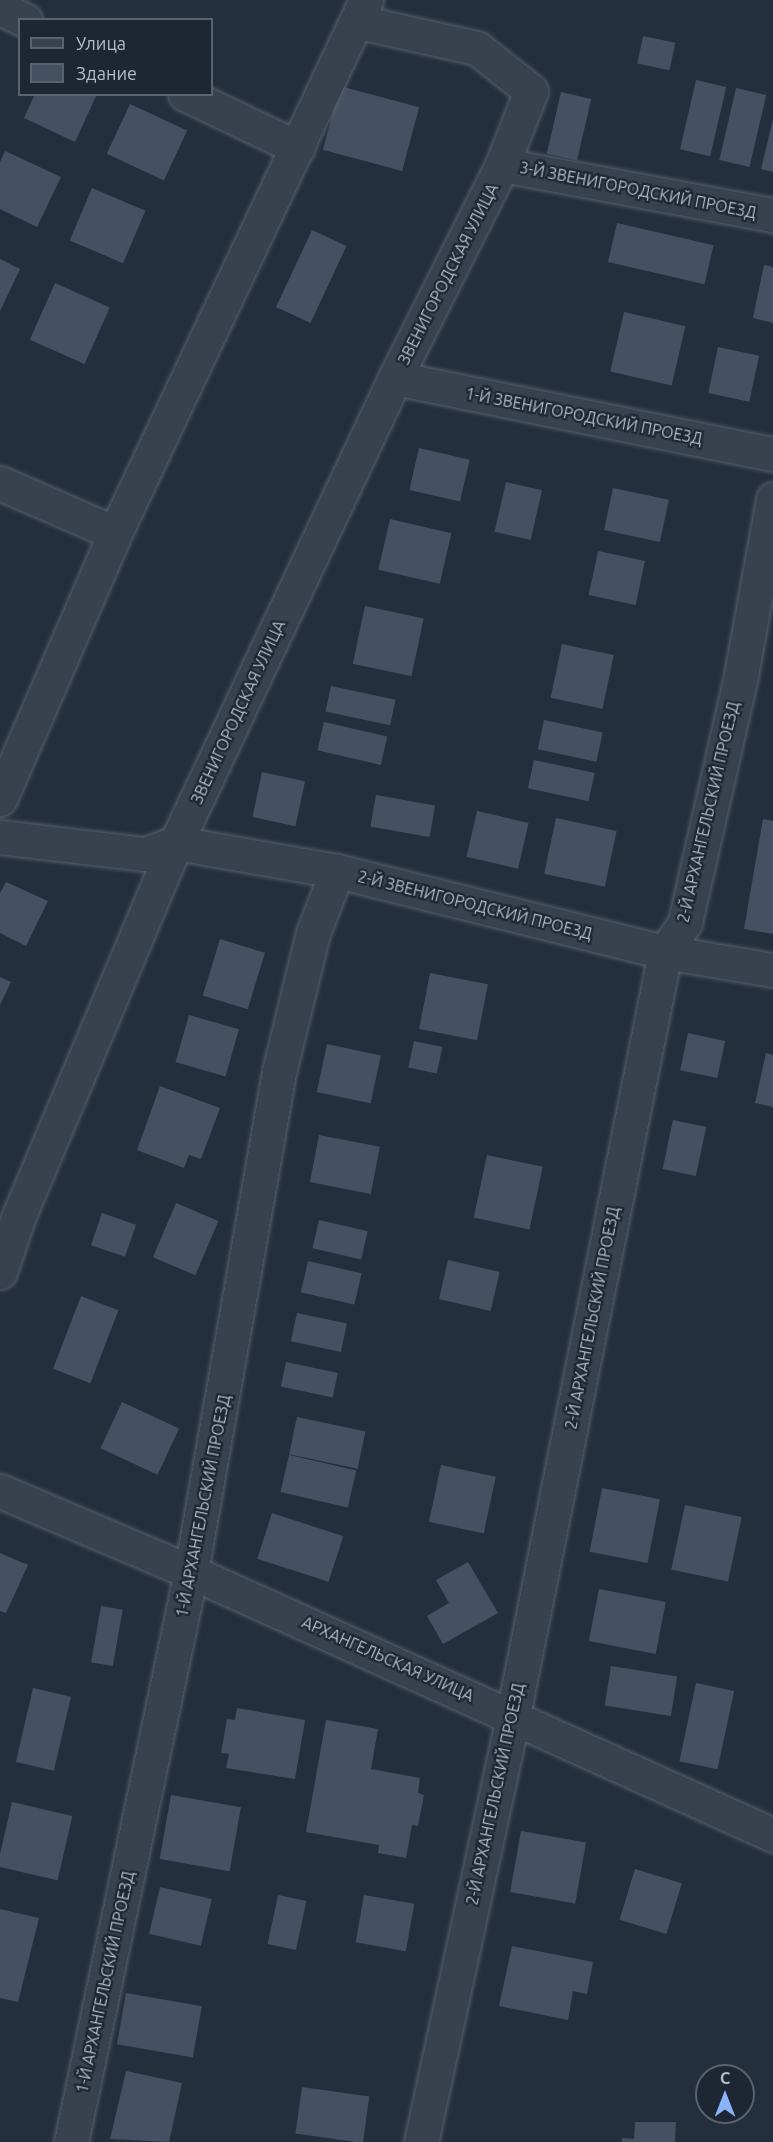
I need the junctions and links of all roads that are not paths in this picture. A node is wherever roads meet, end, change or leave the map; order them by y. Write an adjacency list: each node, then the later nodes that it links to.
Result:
1 (0, 8): 3 (street)
2 (362, 11): 5 (street); 6 (street, ЗВЕНИГОРОДСКАЯ УЛИЦА)
3 (21, 18)
4 (189, 96): 5 (street)
5 (298, 147): 12 (street)
6 (502, 165): 7 (street, 3-Й ЗВЕНИГОРОДСКИЙ ПРОЕЗД); 8 (street, ЗВЕНИГОРОДСКАЯ УЛИЦА)
7 (773, 215)
8 (395, 378): 9 (street, 1-Й ЗВЕНИГОРОДСКИЙ ПРОЕЗД); 15 (street, ЗВЕНИГОРОДСКАЯ УЛИЦА)
9 (773, 454)
10 (0, 483): 12 (street)
11 (773, 499): 17 (street, 2-Й АРХАНГЕЛЬСКИЙ ПРОЕЗД)
12 (115, 533): 13 (street)
13 (0, 799)
14 (0, 837): 15 (street)
15 (176, 843): 16 (street, 2-Й ЗВЕНИГОРОДСКИЙ ПРОЕЗД); 19 (street, ЗВЕНИГОРОДСКАЯ УЛИЦА)
16 (337, 872): 17 (street, 2-Й ЗВЕНИГОРОДСКИЙ ПРОЕЗД); 21 (street, 1-Й АРХАНГЕЛЬСКИЙ ПРОЕЗД)
17 (665, 952): 18 (street, 2-Й ЗВЕНИГОРОДСКИЙ ПРОЕЗД); 22 (street, 2-Й АРХАНГЕЛЬСКИЙ ПРОЕЗД)
18 (773, 970)
19 (0, 1272)
20 (0, 1491): 21 (street, АРХАНГЕЛЬСКАЯ УЛИЦА)
21 (191, 1572): 22 (street, АРХАНГЕЛЬСКАЯ УЛИЦА); 24 (street, 1-Й АРХАНГЕЛЬСКИЙ ПРОЕЗД)
22 (513, 1715): 23 (street, АРХАНГЕЛЬСКАЯ УЛИЦА); 25 (street, 2-Й АРХАНГЕЛЬСКИЙ ПРОЕЗД)
23 (773, 1835)
24 (71, 2142)
25 (421, 2142)

